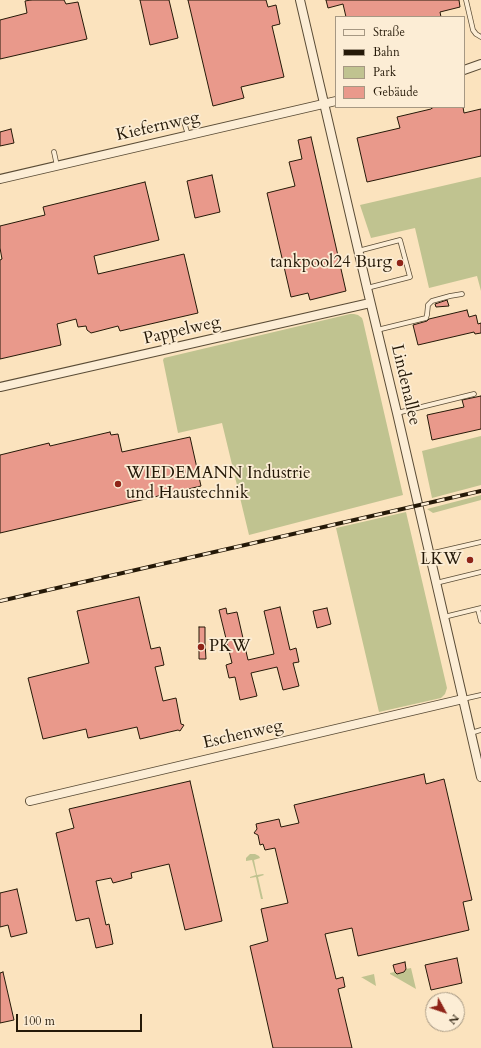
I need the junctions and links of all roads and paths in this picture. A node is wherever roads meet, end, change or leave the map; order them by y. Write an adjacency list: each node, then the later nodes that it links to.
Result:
1 (300, 0): 7 (street, Lindenallee)
2 (466, 0): 3 (lane)
3 (481, 37)
4 (481, 64): 5 (street)
5 (465, 70)
6 (335, 101): 7 (street, Kiefernweg)
7 (324, 104): 9 (street, Kiefernweg); 13 (street, Lindenallee)
8 (184, 122): 9 (lane)
9 (188, 136): 11 (street, Kiefernweg)
10 (54, 152): 11 (lane)
11 (57, 166): 12 (street, Kiefernweg)
12 (0, 179)
13 (358, 251): 14 (street, Lindenallee); 14 (lane)
14 (367, 288): 16 (street, Lindenallee)
15 (462, 294): 17 (lane)
16 (370, 303): 17 (street, Lindenallee); 18 (street, Pappelweg)
17 (377, 330): 20 (street, Lindenallee)
18 (0, 387)
19 (474, 394): 20 (lane)
20 (397, 413): 22 (street, Lindenallee)
21 (481, 542): 22 (lane)
22 (429, 554): 24 (street, Lindenallee)
23 (481, 572): 24 (lane)
24 (436, 583): 26 (street, Lindenallee)
25 (480, 608): 26 (lane); 27 (lane)
26 (444, 617): 29 (street, Lindenallee)
27 (481, 621)
28 (481, 695): 29 (lane)
29 (464, 699): 31 (street, Lindenallee); 33 (street, Eschenweg)
30 (481, 730): 31 (lane)
31 (471, 733): 32 (street, Lindenallee)
32 (480, 771)
33 (30, 801)

